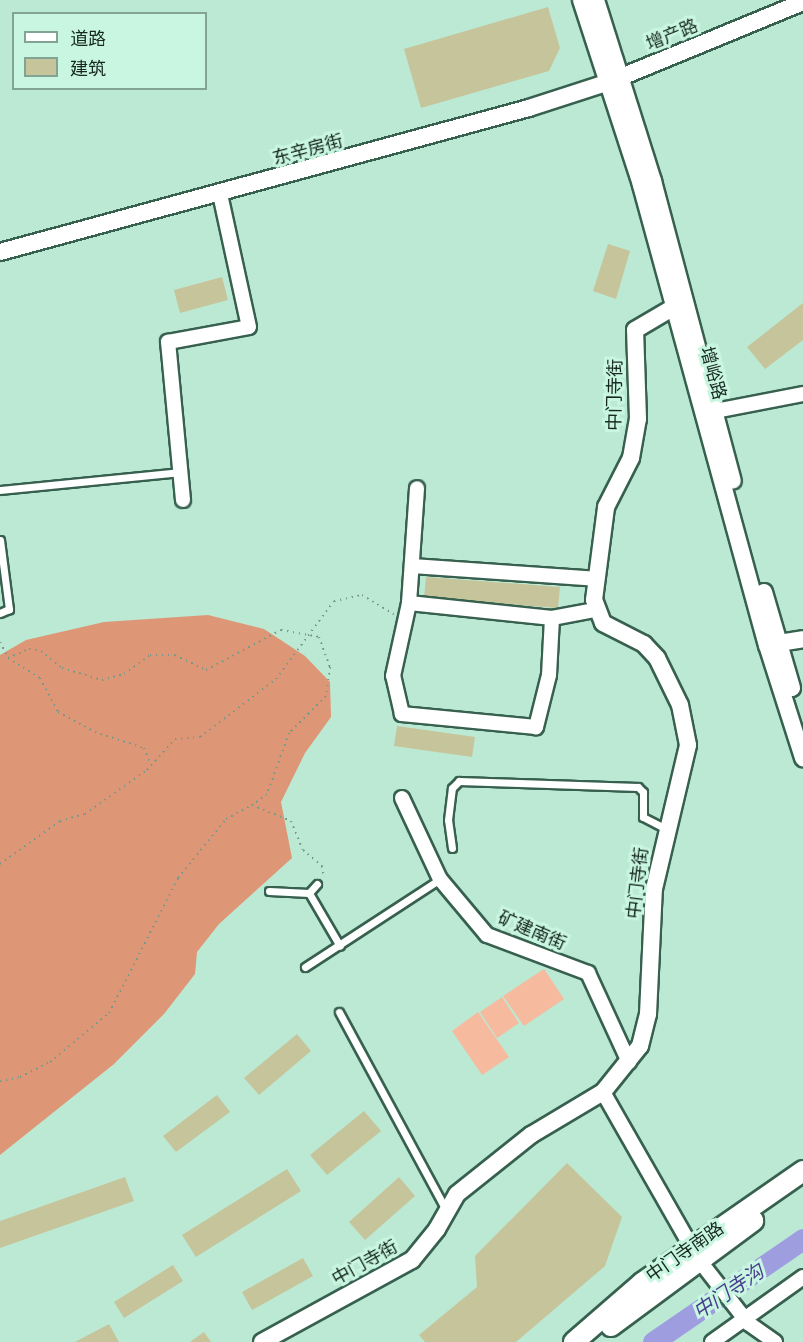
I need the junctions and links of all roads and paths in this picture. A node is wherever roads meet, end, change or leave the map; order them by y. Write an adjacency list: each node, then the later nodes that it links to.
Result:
1 (581, 0): 4 (street, 增峪路)
2 (596, 0): 4 (street, 增峪路)
3 (803, 2): 4 (street, 增产路)
4 (616, 79): 5 (street, 东辛房街); 7 (street, 增峪路); 9 (street, 增峪路)
5 (220, 194): 6 (street, 东辛房街); 10 (street)
6 (0, 252)
7 (674, 307): 16 (street, 中门寺街); 28 (street, 增峪路)
8 (803, 394): 9 (street)
9 (715, 411): 25 (street, 增峪路)
10 (180, 472): 12 (lane); 13 (street)
11 (417, 488): 15 (street)
12 (0, 490)
13 (183, 500)
14 (0, 540): 19 (lane)
15 (412, 566): 16 (street); 17 (street)
16 (596, 579): 18 (street, 中门寺街)
17 (409, 603): 20 (street); 21 (street)
18 (595, 610): 20 (street); 32 (street, 中门寺街)
19 (0, 613)
20 (552, 618): 21 (street)
21 (405, 619): 22 (path)
22 (310, 634): 26 (path); 29 (path); 31 (path)
23 (803, 639): 25 (street)
24 (0, 642): 26 (path)
25 (779, 643): 27 (street, 增峪路)
26 (8, 658): 29 (path)
27 (803, 722)
28 (803, 758)
29 (151, 765): 34 (path)
30 (402, 798): 35 (street, 矿建南街)
31 (252, 805): 36 (path); 43 (path)
32 (667, 829): 33 (lane); 42 (street, 中门寺街)
33 (452, 848)
34 (0, 864)
35 (440, 879): 39 (lane); 42 (street, 矿建南街)
36 (318, 884): 38 (lane)
37 (269, 891): 38 (lane)
38 (309, 893): 39 (lane)
39 (340, 946): 40 (lane)
40 (305, 967)
41 (339, 1012): 47 (lane)
42 (629, 1062): 44 (street, 中门寺街)
43 (0, 1081)
44 (603, 1092): 47 (street, 中门寺街); 48 (street)
45 (803, 1171): 48 (main road, 中门寺南路)
46 (803, 1186): 48 (main road, 中门寺南路)
47 (447, 1212): 51 (street, 中门寺街)
48 (696, 1253): 50 (street); 52 (main road, 中门寺南路); 53 (main road, 中门寺南路)
49 (803, 1277): 50 (street)
50 (745, 1319): 54 (street); 55 (street)
51 (262, 1342)
52 (574, 1342)
53 (593, 1342)
54 (712, 1342)
55 (775, 1342)

